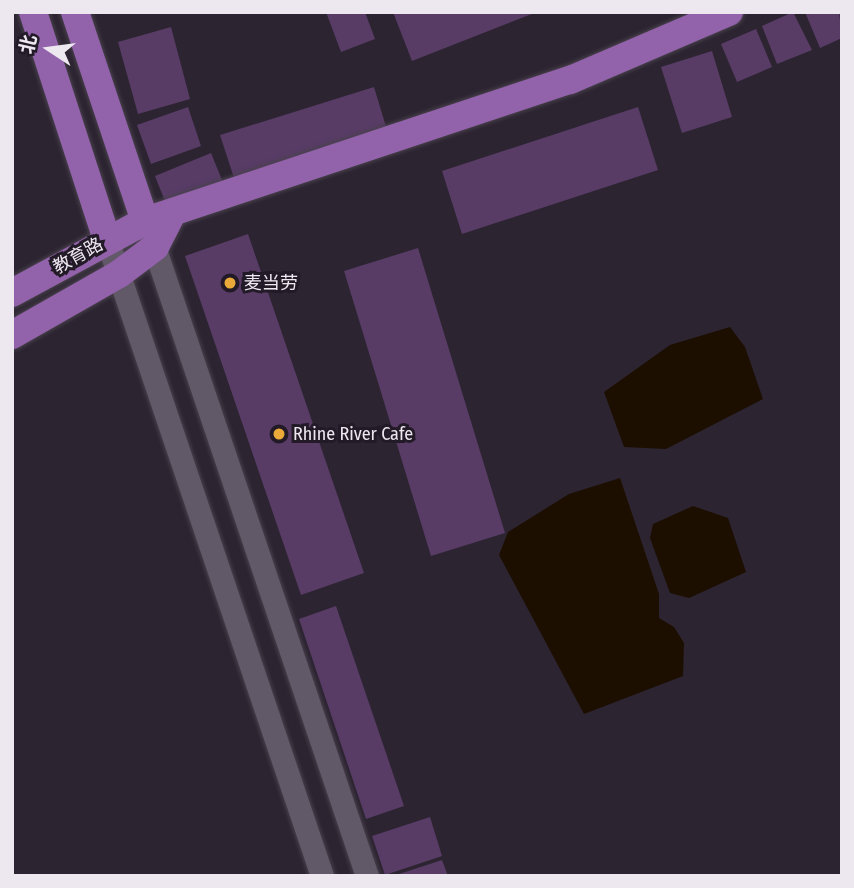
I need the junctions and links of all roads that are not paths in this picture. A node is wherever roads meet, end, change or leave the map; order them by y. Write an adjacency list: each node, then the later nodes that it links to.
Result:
1 (33, 12): 5 (main road)
2 (75, 12): 4 (main road)
3 (729, 12): 4 (main road)
4 (150, 234): 5 (main road, 教育路); 6 (main road); 10 (street)
5 (107, 240): 6 (street); 7 (main road, 教育路)
6 (119, 274): 8 (main road); 9 (street)
7 (12, 293)
8 (12, 335)
9 (322, 876)
10 (367, 876)

